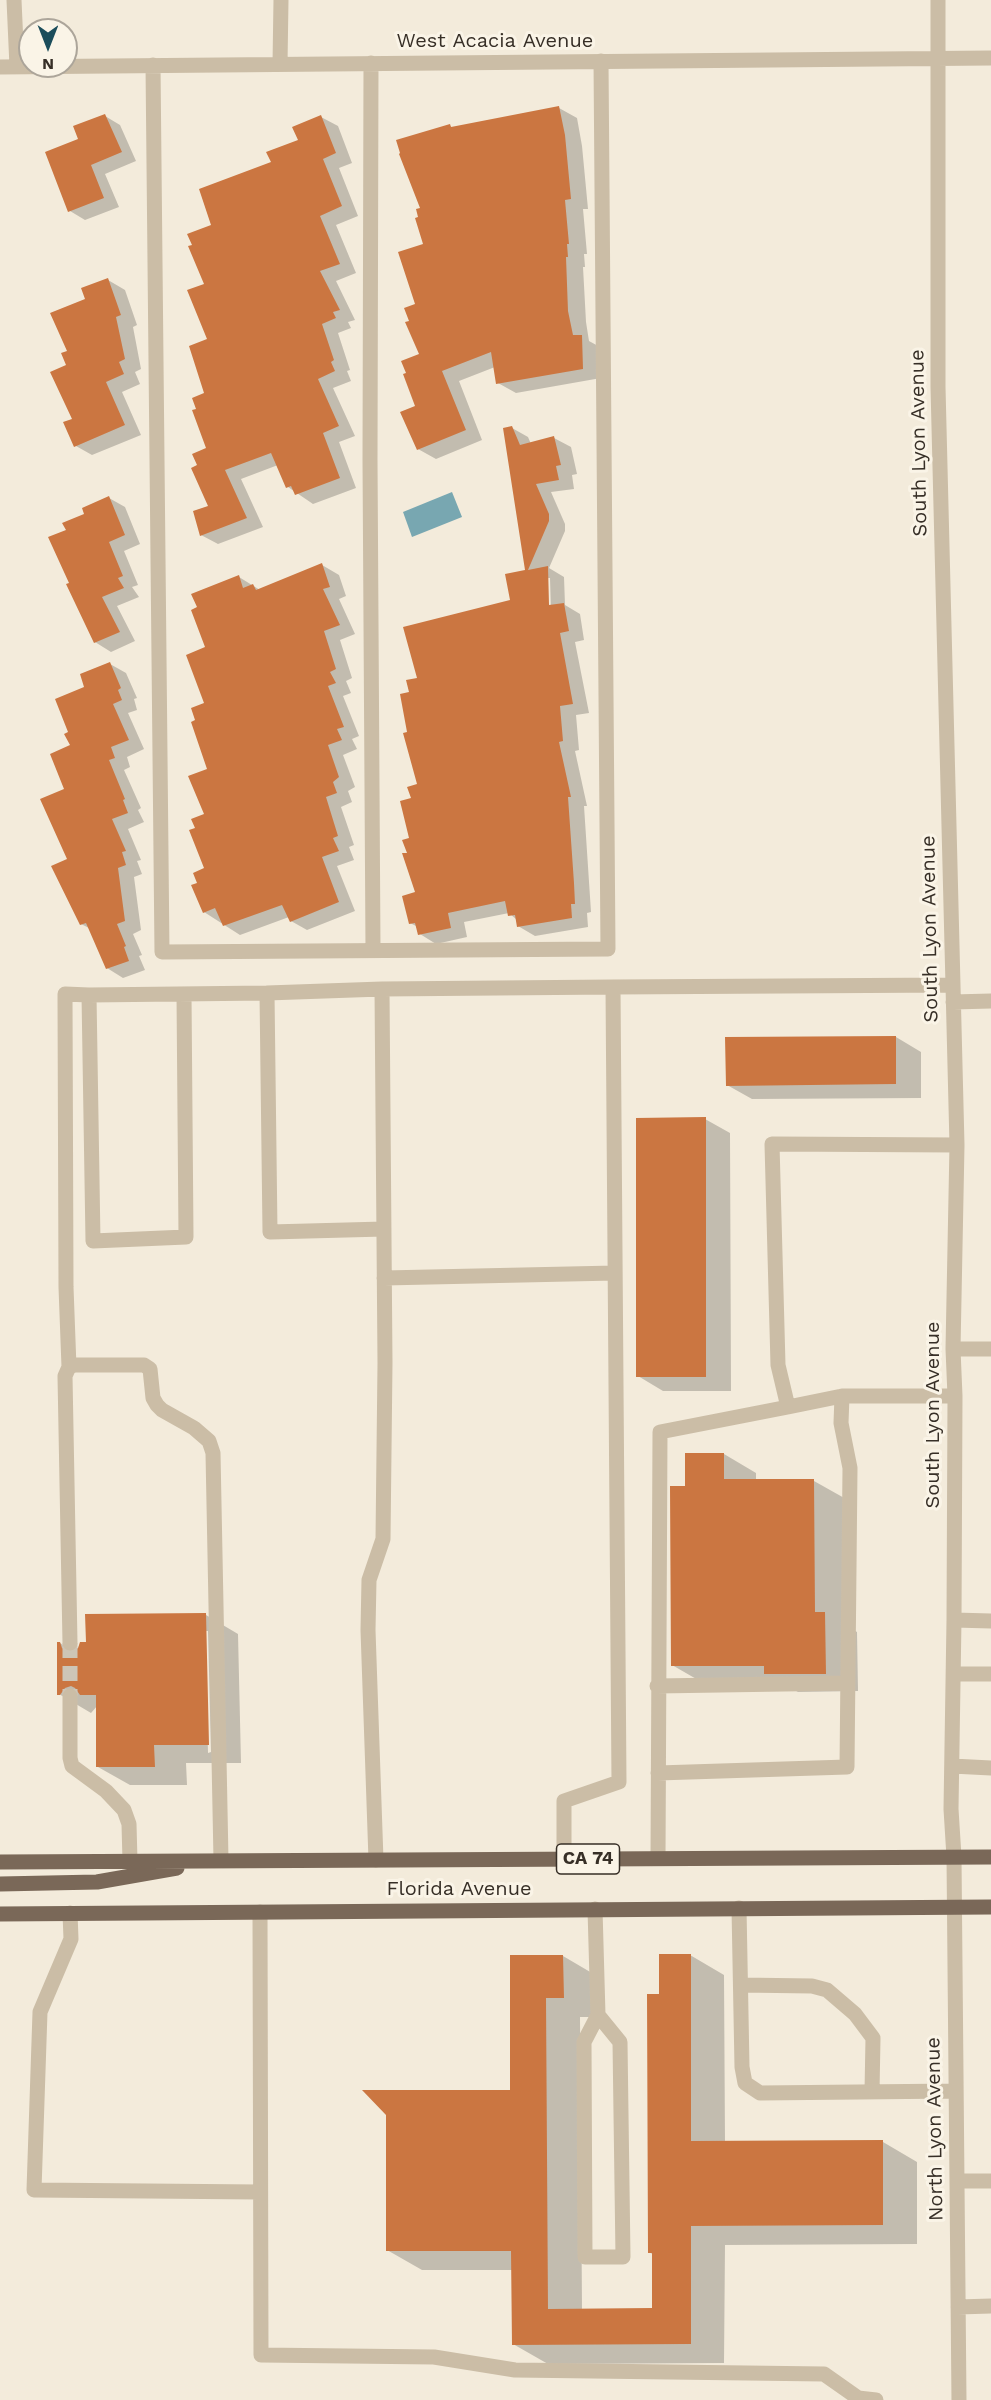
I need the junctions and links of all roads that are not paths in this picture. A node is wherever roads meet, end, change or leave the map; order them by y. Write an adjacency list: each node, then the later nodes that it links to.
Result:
1 (14, 0): 11 (street)
2 (281, 0): 8 (street)
3 (938, 0): 4 (street, South Lyon Avenue)
4 (938, 58): 5 (street, West Acacia Avenue); 6 (street, West Acacia Avenue); 13 (street, South Lyon Avenue)
5 (991, 58)
6 (601, 62): 7 (street, West Acacia Avenue); 12 (street)
7 (371, 63): 8 (street, West Acacia Avenue); 12 (street)
8 (280, 64): 9 (street, West Acacia Avenue)
9 (153, 65): 11 (street, West Acacia Avenue); 12 (street)
10 (0, 67): 11 (street, West Acacia Avenue)
11 (17, 67)
12 (373, 950)
13 (952, 985): 14 (street); 20 (street, South Lyon Avenue)
14 (613, 987): 15 (street); 23 (street)
15 (382, 989): 16 (street); 22 (street)
16 (267, 993): 17 (street); 22 (street)
17 (184, 994): 18 (street); 18 (street)
18 (89, 995): 27 (street)
19 (991, 1001): 20 (street)
20 (953, 1002): 21 (street, South Lyon Avenue)
21 (957, 1145): 25 (street, South Lyon Avenue); 30 (street)
22 (384, 1229): 24 (street)
23 (615, 1273): 24 (street); 45 (street)
24 (384, 1278): 47 (street)
25 (953, 1348): 26 (street); 29 (street, South Lyon Avenue)
26 (991, 1349)
27 (69, 1367): 33 (street); 46 (street)
28 (842, 1396): 29 (street); 30 (street); 36 (street)
29 (955, 1396): 31 (street, South Lyon Avenue)
30 (788, 1407): 37 (street)
31 (954, 1620): 32 (street); 34 (street, South Lyon Avenue)
32 (991, 1621)
33 (70, 1643)
34 (954, 1674): 35 (street); 39 (street, South Lyon Avenue)
35 (991, 1674)
36 (848, 1683): 37 (street); 41 (street)
37 (657, 1686): 41 (street)
38 (70, 1696): 48 (street)
39 (951, 1766): 40 (street); 42 (street, South Lyon Avenue)
40 (991, 1768)
41 (658, 1773): 44 (street)
42 (954, 1857): 43 (main road, Florida Avenue / CA 74); 44 (main road, Florida Avenue / CA 74); 51 (street, North Lyon Avenue)
43 (991, 1857)
44 (658, 1858): 45 (main road, Florida Avenue / CA 74)
45 (564, 1859): 47 (main road, Florida Avenue / CA 74)
46 (221, 1860): 47 (main road, Florida Avenue / CA 74); 48 (main road, Florida Avenue / CA 74); 50 (main road)
47 (376, 1860)
48 (130, 1861): 49 (main road, Florida Avenue / CA 74)
49 (0, 1862)
50 (0, 1884)
51 (954, 1907): 52 (main road, Florida Avenue); 53 (main road, Florida Avenue); 60 (street, North Lyon Avenue)
52 (991, 1907)
53 (739, 1908): 54 (main road, Florida Avenue); 58 (street)
54 (595, 1909): 55 (main road, Florida Avenue); 59 (street)
55 (260, 1912): 56 (main road, Florida Avenue); 64 (street)
56 (70, 1913): 57 (main road, Florida Avenue); 64 (street)
57 (0, 1914)
58 (741, 1985): 61 (street); 61 (street)
59 (598, 2015): 59 (street)
60 (956, 2091): 61 (street); 62 (street, North Lyon Avenue)
61 (872, 2092)
62 (957, 2181): 63 (street); 66 (street, North Lyon Avenue)
63 (991, 2181)
64 (260, 2192): 67 (street)
65 (991, 2306): 66 (street)
66 (958, 2307): 68 (street, North Lyon Avenue)
67 (876, 2400)
68 (959, 2400)

